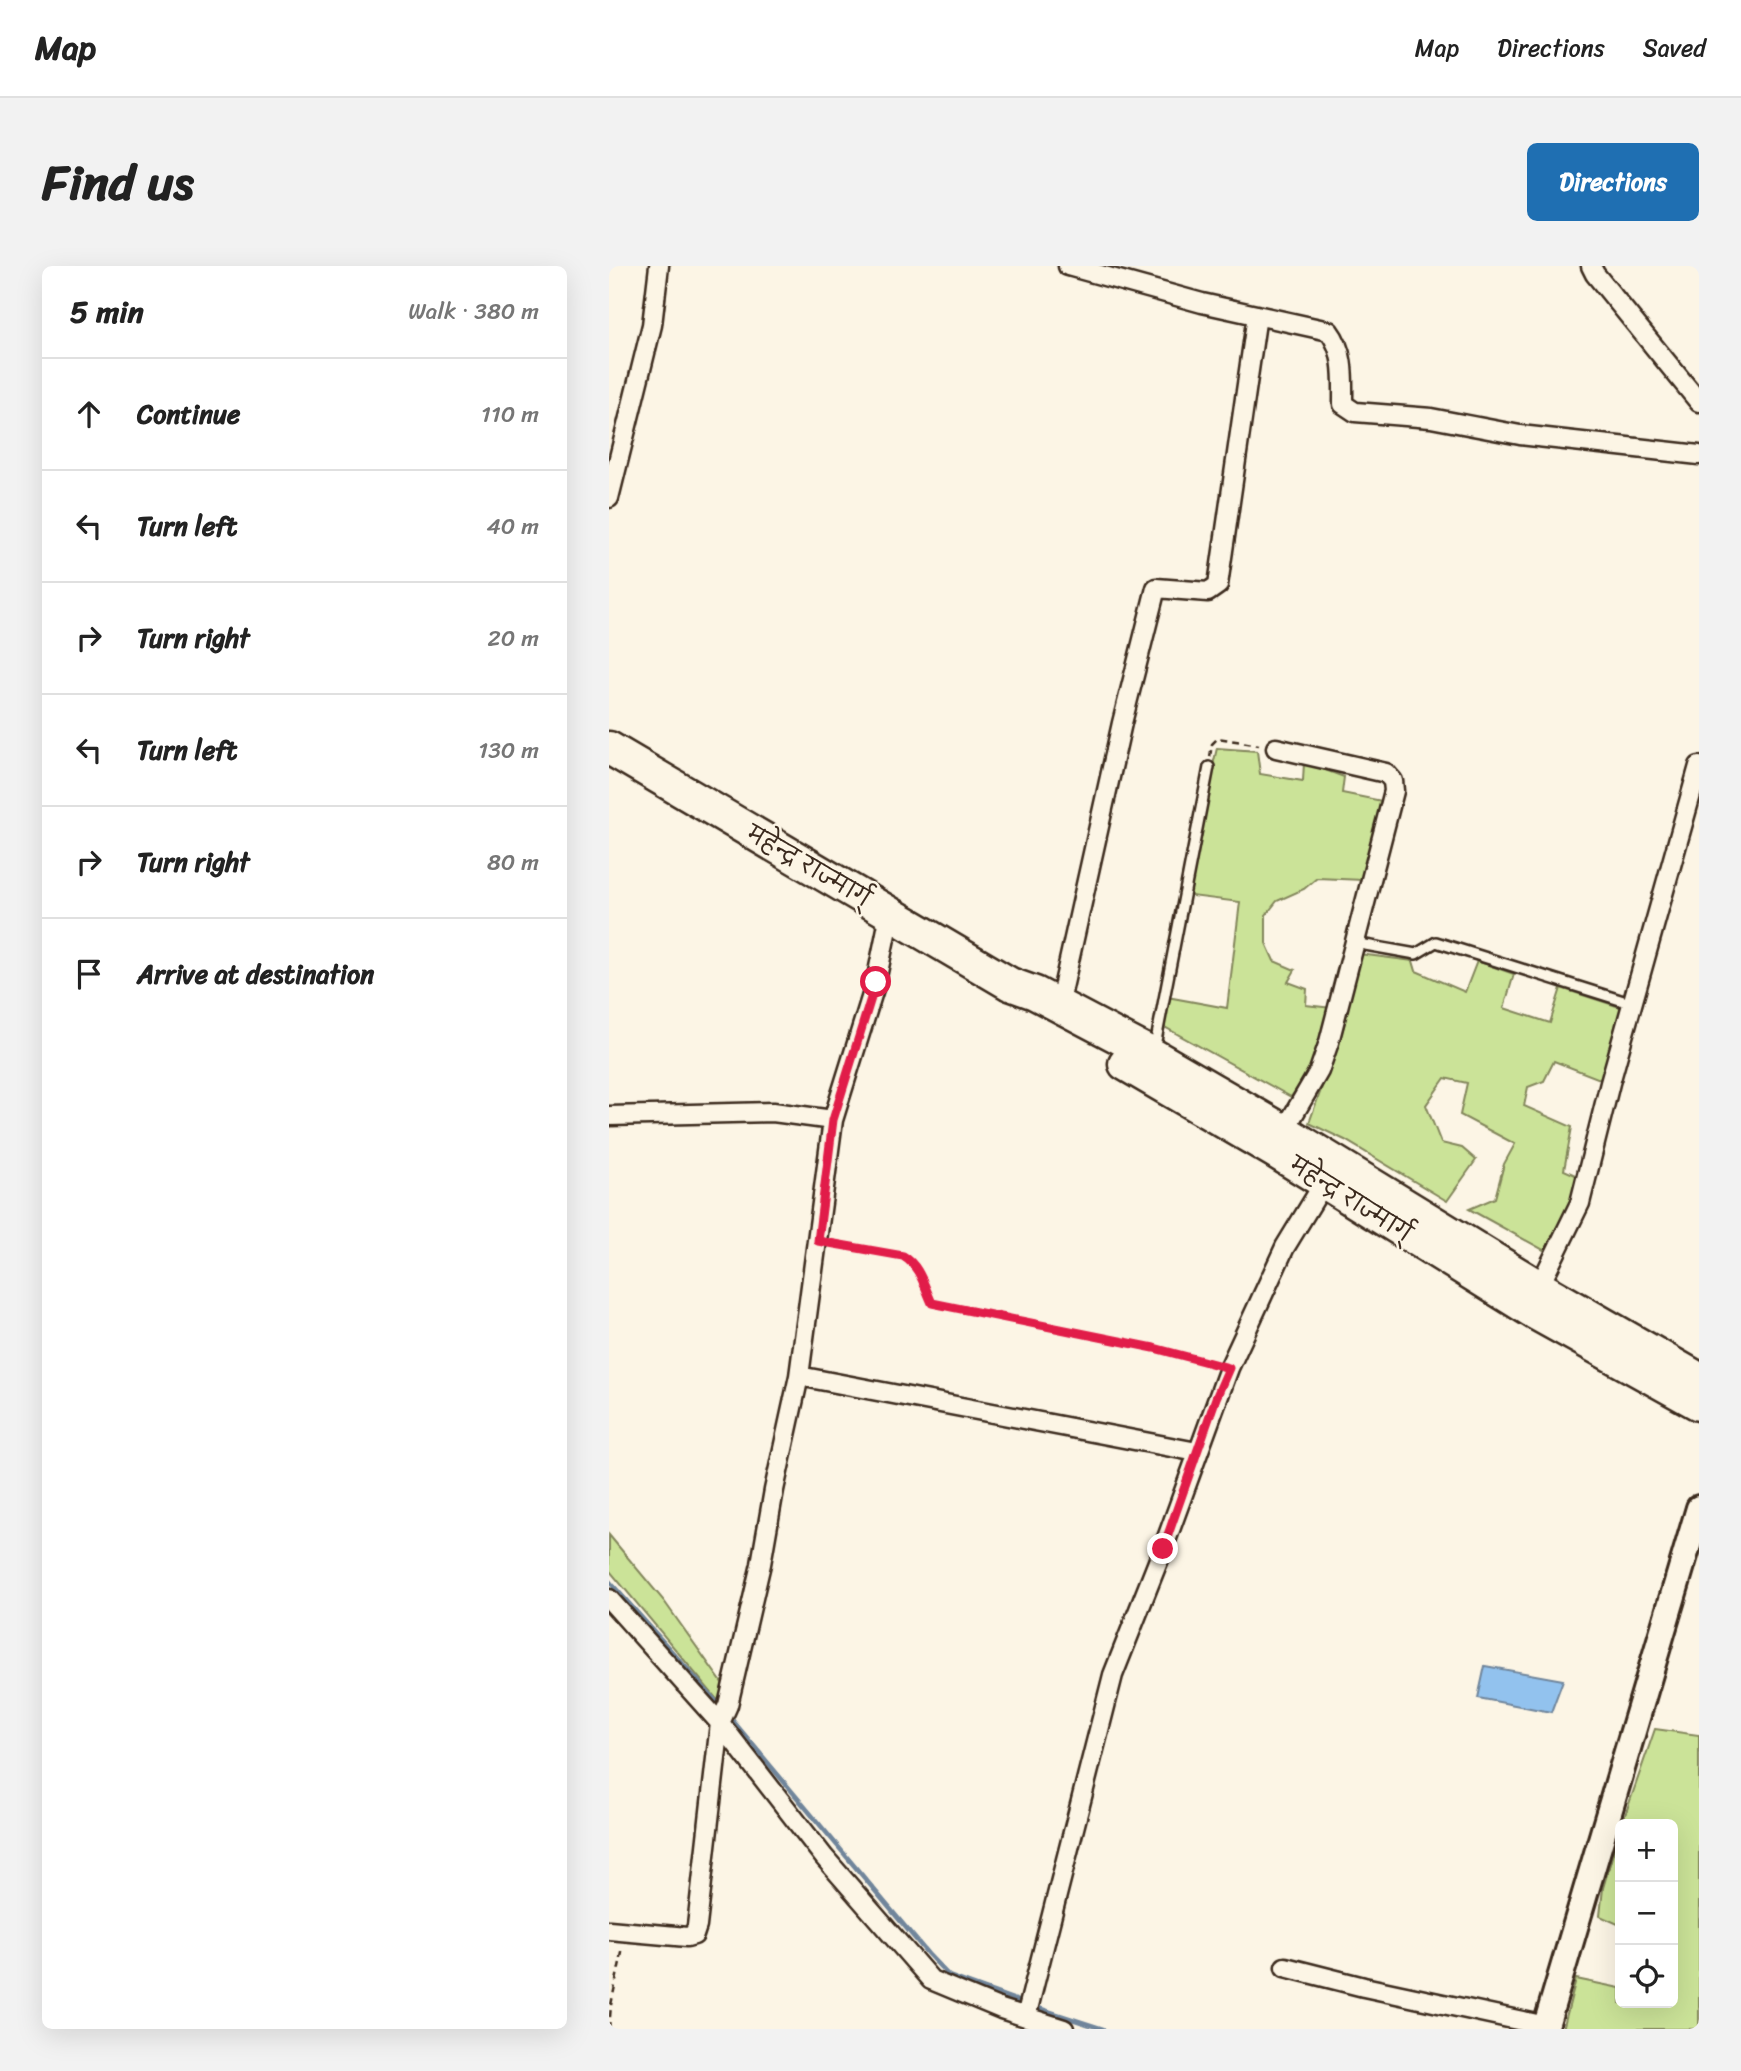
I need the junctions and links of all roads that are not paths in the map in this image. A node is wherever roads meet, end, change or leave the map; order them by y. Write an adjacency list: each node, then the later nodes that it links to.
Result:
1 (659, 266): 7 (street)
2 (1068, 266): 4 (street)
3 (1591, 266): 5 (street)
4 (1257, 315): 6 (street); 16 (street)
5 (1699, 402)
6 (1699, 455)
7 (609, 498)
8 (609, 748): 12 (highway, महेन्द्र राज्मार्ग्)
9 (1276, 748): 13 (street)
10 (1699, 766): 15 (street)
11 (1209, 767): 17 (lane)
12 (890, 914): 14 (highway, महेन्द्र राज्मार्ग्); 19 (street)
13 (1354, 943): 15 (lane); 20 (street)
14 (1010, 984): 16 (highway, महेन्द्र राज्मार्ग्); 21 (highway, महेन्द्र राज्मार्ग्)
15 (1633, 1004): 22 (street)
16 (1059, 1006): 17 (highway, महेन्द्र राज्मार्ग्)
17 (1153, 1055): 20 (highway, महेन्द्र राज्मार्ग्)
18 (609, 1116): 19 (street)
19 (833, 1120): 23 (street)
20 (1284, 1131): 22 (highway, महेन्द्र राज्मार्ग्)
21 (1324, 1183): 25 (highway, महेन्द्र राज्मार्ग्); 26 (street)
22 (1539, 1286): 24 (highway, महेन्द्र राज्मार्ग्)
23 (799, 1376): 26 (street); 29 (street)
24 (1699, 1379)
25 (1699, 1404)
26 (1197, 1452): 32 (street)
27 (1699, 1508): 33 (main road)
28 (609, 1599): 29 (street)
29 (720, 1723): 30 (street); 32 (street)
30 (618, 1930)
31 (1285, 1966): 33 (street)
32 (1026, 2017): 34 (street)
33 (1545, 2027)
34 (1064, 2029)

